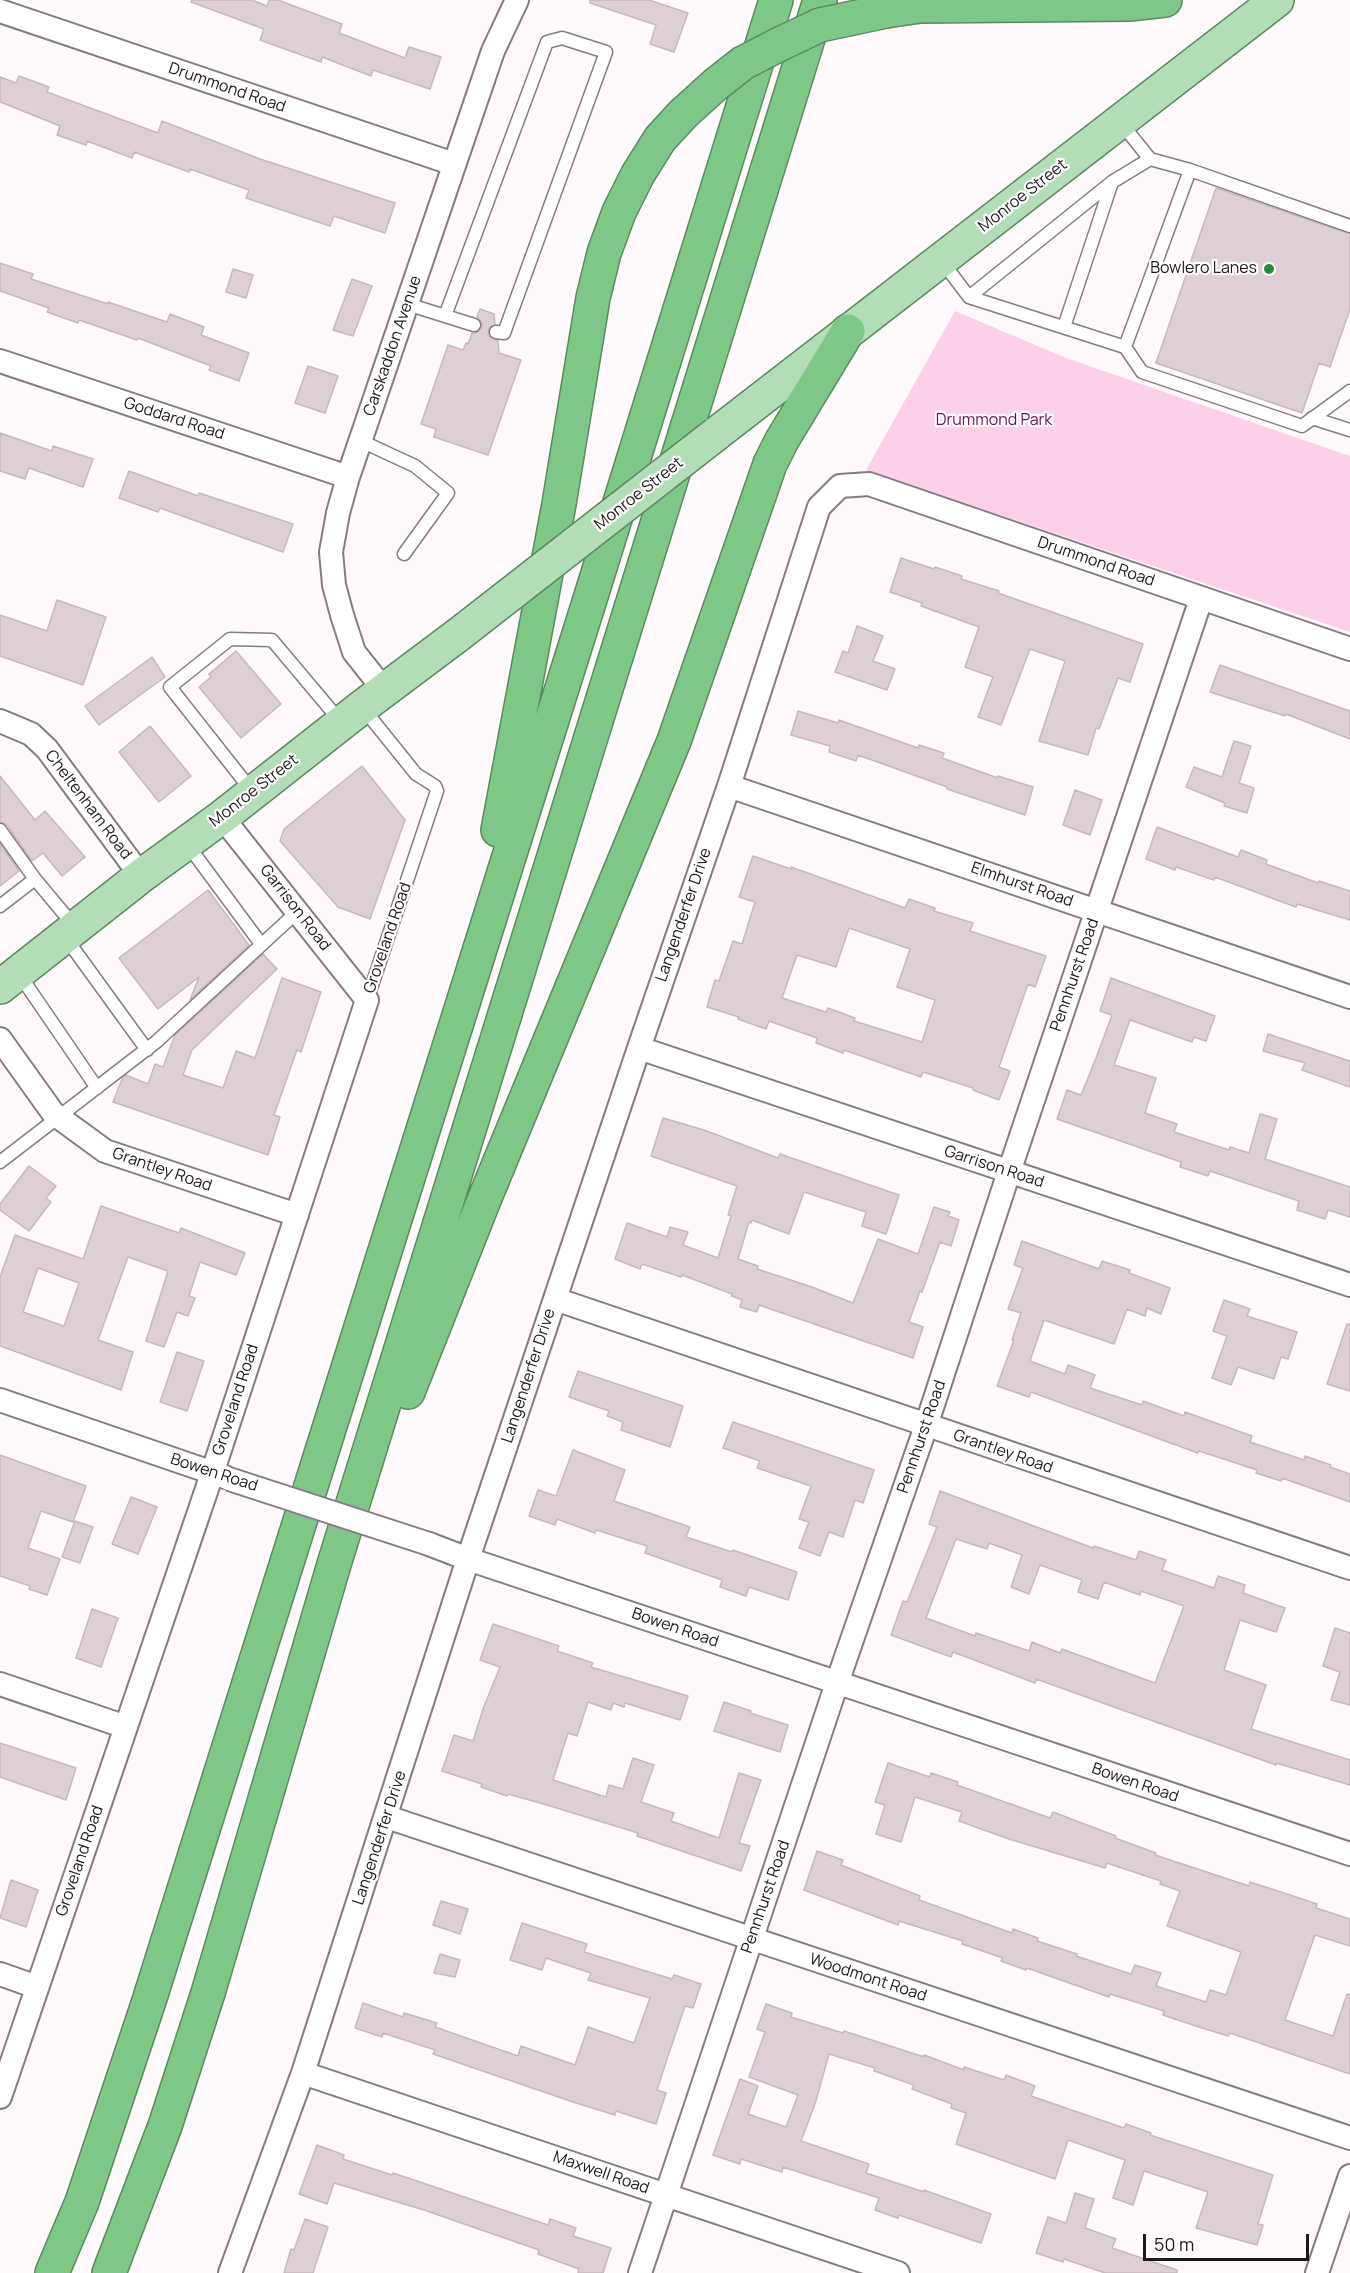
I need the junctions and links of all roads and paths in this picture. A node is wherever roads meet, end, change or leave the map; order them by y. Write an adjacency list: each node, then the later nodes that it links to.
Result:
1 (517, 0): 9 (street, Carskaddon Avenue)
2 (776, 0): 57 (highway)
3 (820, 0): 71 (highway)
4 (1165, 0): 57 (highway, bridge)
5 (1277, 0): 7 (main road, Monroe Street)
6 (0, 11): 9 (street, Drummond Road)
7 (1120, 122): 8 (lane); 13 (main road, Monroe Street)
8 (1150, 159): 10 (lane); 11 (lane)
9 (454, 164): 15 (street, Carskaddon Avenue)
10 (1190, 170): 12 (lane); 21 (lane)
11 (1112, 182): 14 (lane); 18 (lane)
12 (1350, 226)
13 (940, 260): 14 (lane); 20 (main road, Monroe Street)
14 (969, 297): 18 (lane)
15 (407, 304): 16 (lane); 26 (street, Carskaddon Avenue)
16 (445, 316): 17 (lane); 19 (lane)
17 (474, 325)
18 (1064, 327): 21 (lane)
19 (496, 332)
20 (848, 332): 32 (main road, Monroe Street, bridge); 71 (highway)
21 (1125, 347): 24 (lane)
22 (0, 361): 27 (street, Goddard Road)
23 (1350, 391): 24 (lane)
24 (1312, 418): 25 (lane)
25 (1350, 430)
26 (361, 441): 27 (street, Carskaddon Avenue); 29 (lane)
27 (348, 477): 32 (street, Carskaddon Avenue)
28 (840, 486): 30 (street, Drummond Road); 34 (street, Langenderfer Drive)
29 (404, 554)
30 (1201, 599): 31 (street, Drummond Road); 42 (street, Pennhurst Road)
31 (1350, 649)
32 (363, 707): 35 (main road, Monroe Street); 35 (lane); 48 (lane, Groveland Road)
33 (0, 721): 39 (street, Cheltenham Road)
34 (729, 786): 42 (street, Elmhurst Road); 50 (street, Langenderfer Drive)
35 (253, 792): 36 (main road, Monroe Street)
36 (222, 817): 38 (main road, Monroe Street); 43 (street, Garrison Road)
37 (0, 830): 40 (lane)
38 (187, 843): 39 (main road, Monroe Street); 45 (lane)
39 (141, 876): 44 (main road, Monroe Street)
40 (35, 879): 41 (lane); 44 (lane)
41 (0, 906)
42 (1096, 911): 47 (street, Elmhurst Road); 55 (street, Pennhurst Road)
43 (297, 912): 45 (lane); 48 (street, Garrison Road)
44 (71, 933): 46 (main road, Monroe Street); 51 (lane)
45 (261, 944): 51 (lane)
46 (9, 980): 52 (lane)
47 (1350, 996)
48 (367, 1000): 56 (street, Groveland Road)
49 (0, 1039): 53 (street, Grantley Road)
50 (639, 1048): 55 (street, Garrison Road); 59 (street, Langenderfer Drive)
51 (147, 1050): 52 (lane)
52 (97, 1089): 53 (lane)
53 (60, 1117): 54 (lane); 56 (street, Grantley Road)
54 (0, 1162)
55 (1009, 1172): 58 (street, Garrison Road); 61 (street, Pennhurst Road)
56 (297, 1215): 62 (street, Groveland Road)
57 (381, 1267): 79 (highway)
58 (1350, 1285)
59 (555, 1299): 61 (street, Grantley Road); 63 (street, Langenderfer Drive)
60 (0, 1400): 62 (street, Bowen Road)
61 (926, 1426): 64 (street, Grantley Road); 65 (street, Pennhurst Road)
62 (221, 1476): 63 (street, Bowen Road, bridge); 67 (street, Groveland Road)
63 (468, 1559): 65 (street, Bowen Road); 68 (street, Langenderfer Drive)
64 (1350, 1568)
65 (837, 1683): 69 (street, Bowen Road); 70 (street, Pennhurst Road)
66 (0, 1684): 67 (street)
67 (126, 1727): 73 (street, Groveland Road)
68 (387, 1817): 70 (street, Woodmont Road); 74 (street, Langenderfer Drive)
69 (1350, 1854)
70 (753, 1939): 76 (street, Woodmont Road); 78 (street, Pennhurst Road)
71 (220, 1954): 80 (highway)
72 (0, 1974): 73 (street)
73 (37, 1987): 75 (street, Groveland Road)
74 (303, 2073): 78 (street, Maxwell Road); 81 (street, Langenderfer Drive)
75 (0, 2097)
76 (1350, 2138)
77 (1350, 2176): 84 (street)
78 (666, 2195): 82 (street, Pennhurst Road); 83 (street, Maxwell Road)
79 (52, 2273)
80 (110, 2273)
81 (230, 2273)
82 (639, 2273)
83 (898, 2273)
84 (1317, 2273)

